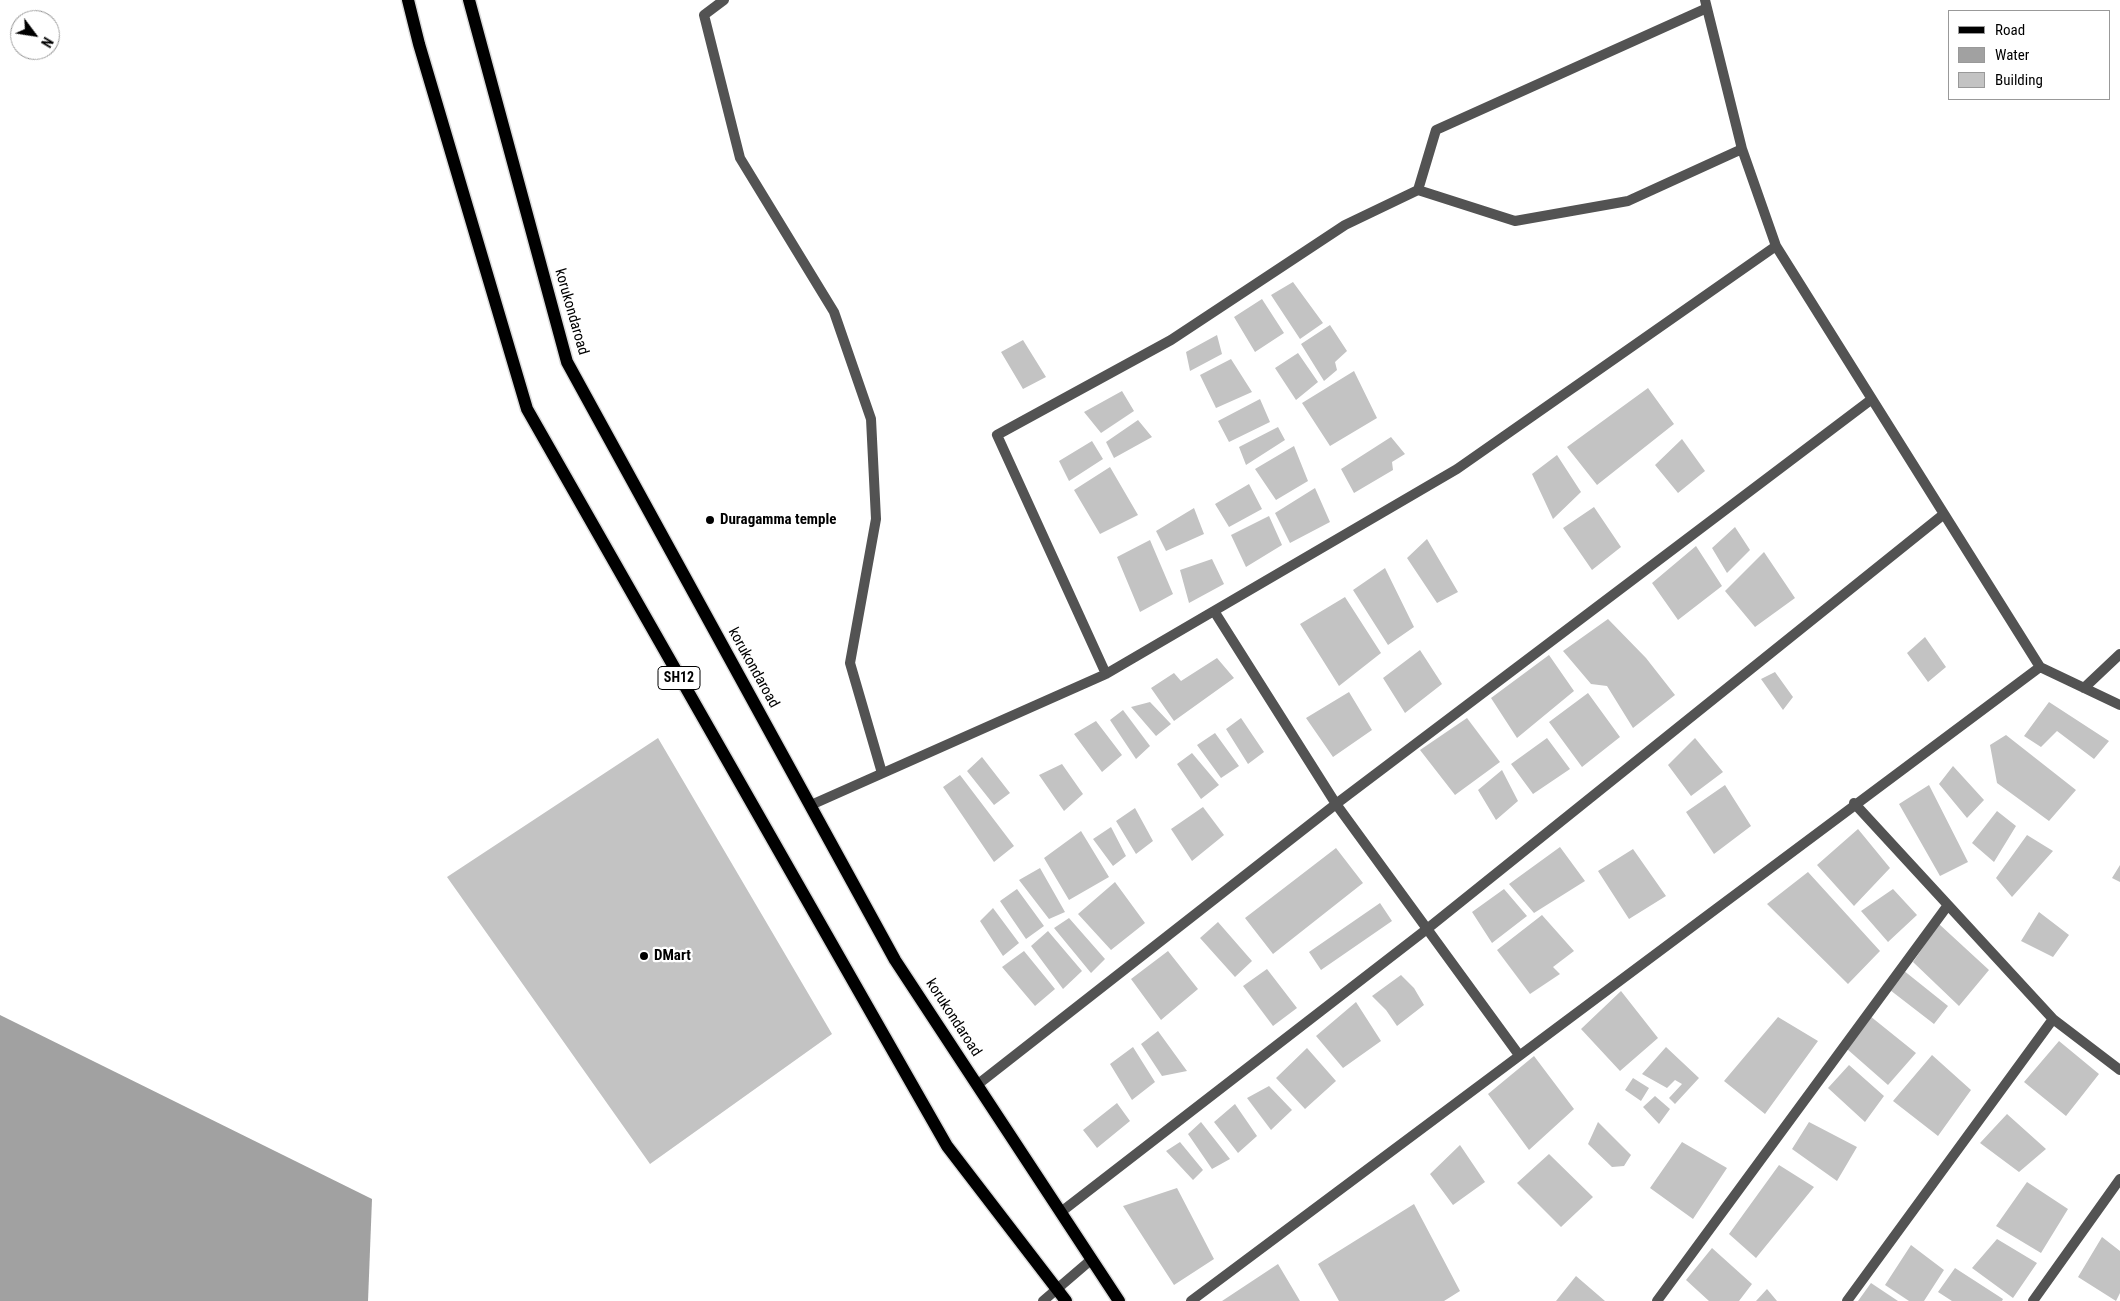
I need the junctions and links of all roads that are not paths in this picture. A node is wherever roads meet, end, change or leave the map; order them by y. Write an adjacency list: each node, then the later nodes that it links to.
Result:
1 (408, 0): 29 (main road, SH12)
2 (469, 0): 19 (main road, korukondaroad)
3 (724, 0): 16 (street)
4 (1706, 4): 5 (street); 6 (street)
5 (1742, 149): 6 (street); 7 (street)
6 (1418, 190): 13 (street)
7 (1776, 246): 8 (street); 10 (street)
8 (1872, 399): 9 (street); 17 (street)
9 (1944, 514): 12 (street); 21 (street)
10 (1214, 611): 13 (street); 17 (street)
11 (2120, 654): 14 (street)
12 (2040, 667): 14 (street); 18 (street)
13 (1106, 674): 16 (street)
14 (2084, 688): 15 (street)
15 (2120, 705)
16 (882, 774): 19 (street)
17 (1336, 804): 21 (street); 25 (street)
18 (1854, 804): 20 (street); 23 (street)
19 (810, 805): 25 (main road, korukondaroad)
20 (1948, 905): 22 (street); 34 (street)
21 (1427, 929): 23 (street); 27 (street)
22 (2052, 1019): 24 (street); 35 (street)
23 (1519, 1055): 33 (street)
24 (2120, 1070)
25 (977, 1085): 27 (main road, korukondaroad)
26 (2120, 1178): 36 (street)
27 (1061, 1212): 28 (main road, korukondaroad)
28 (1092, 1259): 29 (street); 32 (main road, korukondaroad)
29 (1057, 1289): 30 (street); 31 (main road, SH12)
30 (1043, 1301)
31 (1066, 1301)
32 (1119, 1301)
33 (1191, 1301)
34 (1657, 1301)
35 (1847, 1301)
36 (2033, 1301)

